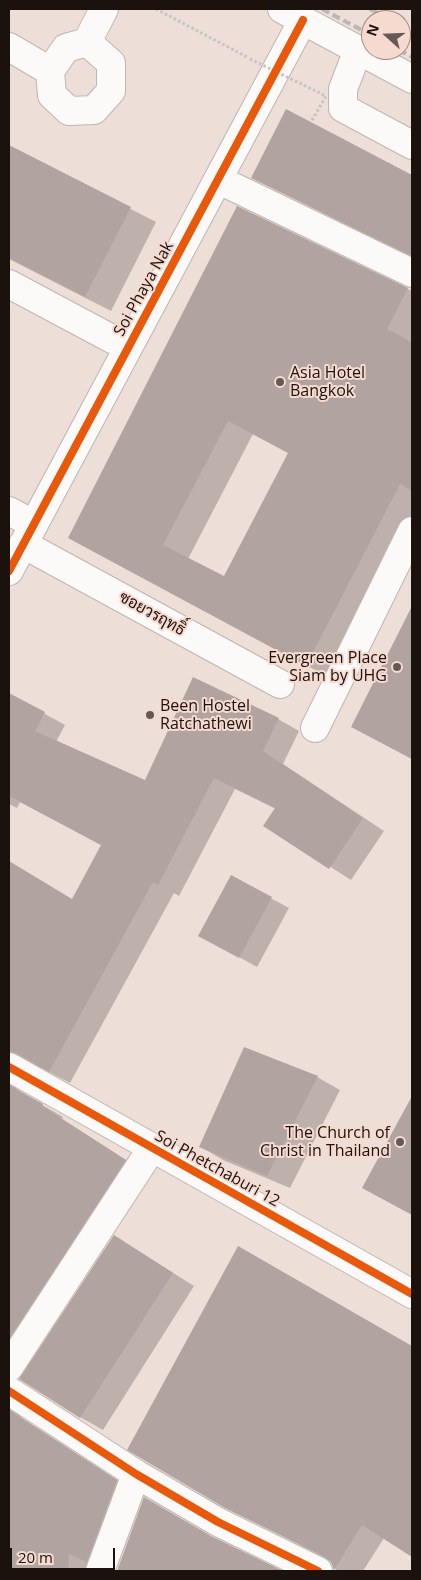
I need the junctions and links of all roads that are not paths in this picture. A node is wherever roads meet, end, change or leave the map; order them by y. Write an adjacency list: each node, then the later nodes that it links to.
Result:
1 (104, 9): 3 (street)
2 (292, 14): 5 (street); 9 (street, Soi Phaya Nak)
3 (87, 42): 6 (street); 6 (street)
4 (9, 47): 6 (street)
5 (358, 50): 7 (street); 8 (street)
6 (50, 71)
7 (412, 79)
8 (412, 145)
9 (218, 180): 10 (street); 12 (street, Soi Phaya Nak)
10 (412, 273)
11 (9, 284): 12 (street)
12 (127, 347): 15 (street, Soi Phaya Nak)
13 (9, 511): 15 (street, ซอยวรฤทธิ์)
14 (412, 531): 18 (street)
15 (28, 534): 16 (street, Soi Phaya Nak); 17 (street, ซอยวรฤทธิ์)
16 (9, 571)
17 (280, 684)
18 (315, 728)
19 (12, 1076): 20 (street, Soi Phetchaburi 12)
20 (152, 1148): 21 (street, Soi Phetchaburi 12); 22 (street)
21 (412, 1294)
22 (9, 1367)
23 (9, 1391): 24 (street)
24 (136, 1474): 25 (street); 26 (street)
25 (100, 1571)
26 (318, 1571)

